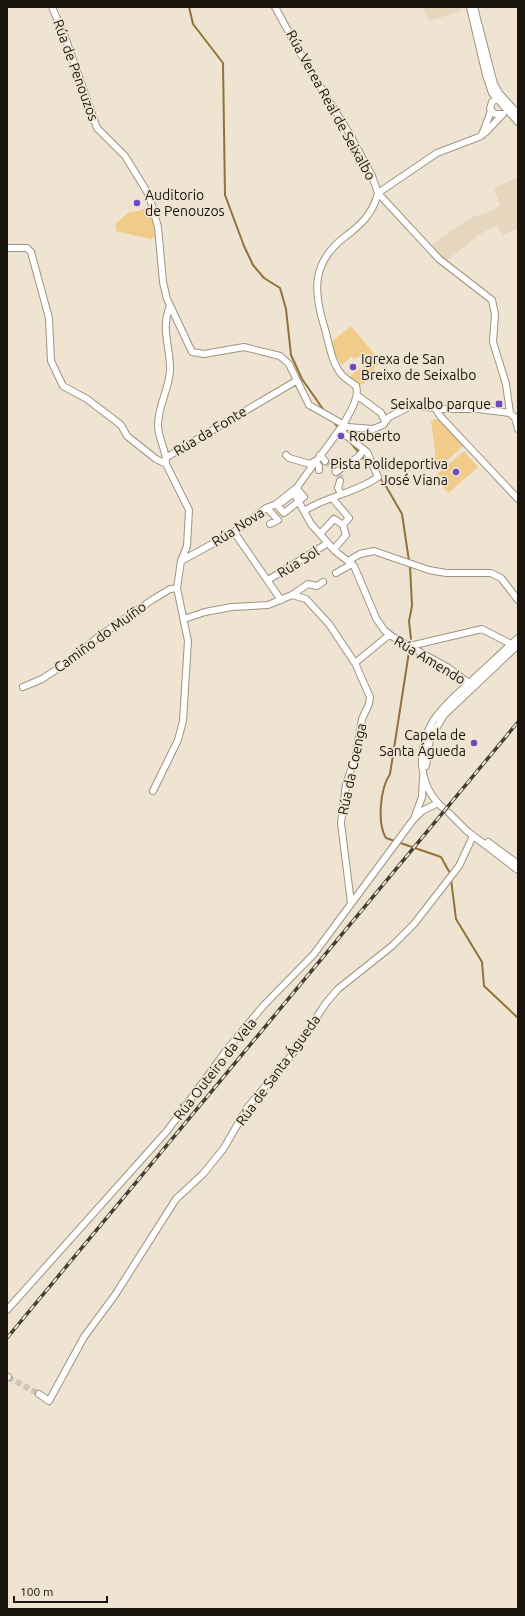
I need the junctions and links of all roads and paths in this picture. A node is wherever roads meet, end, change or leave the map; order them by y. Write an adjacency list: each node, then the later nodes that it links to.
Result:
1 (52, 7): 15 (street, Rúa de Penouzos)
2 (275, 7): 13 (street, Rúa Verea Real de Seixalbo)
3 (470, 7): 5 (street)
4 (474, 7): 6 (street)
5 (486, 75): 7 (street); 8 (street)
6 (496, 88): 7 (street); 10 (street)
7 (498, 98): 8 (street); 9 (street)
8 (491, 108): 9 (street); 12 (street)
9 (505, 110): 10 (street); 11 (street); 12 (street)
10 (517, 113)
11 (518, 122)
12 (482, 135): 13 (street)
13 (378, 193): 17 (street); 19 (street, Rúa Verea Real de Seixalbo)
14 (7, 248): 26 (street)
15 (170, 306): 16 (street, Rúa de Penouzos); 26 (street)
16 (296, 381): 21 (street, Rúa de Penouzos); 26 (street, Rúa da Fonte)
17 (358, 396): 20 (street); 21 (street)
18 (434, 407): 19 (street); 20 (street); 35 (street)
19 (514, 416): 22 (street)
20 (385, 421): 21 (street)
21 (343, 426): 23 (street); 25 (street)
22 (518, 429)
23 (364, 450): 30 (street); 33 (street)
24 (286, 455): 27 (street)
25 (320, 455): 27 (street); 28 (street)
26 (166, 461): 46 (street, Rúa da Fonte)
27 (315, 461): 29 (street); 32 (street)
28 (325, 461)
29 (319, 470)
30 (336, 472)
31 (340, 481): 33 (street)
32 (295, 491): 36 (street); 37 (street, Rúa Nova)
33 (341, 494): 34 (street)
34 (333, 498): 39 (street); 41 (street)
35 (518, 499)
36 (298, 501): 37 (street); 39 (street)
37 (276, 504): 38 (street, Rúa Nova)
38 (267, 508): 40 (street); 42 (street, Rúa Nova)
39 (304, 511): 43 (street)
40 (270, 524)
41 (343, 525): 43 (street); 45 (street)
42 (234, 532): 46 (street, Rúa Nova); 49 (street)
43 (320, 534): 44 (street)
44 (328, 543): 45 (street); 49 (street, Rúa Sol)
45 (334, 549): 47 (street)
46 (181, 561): 51 (street, Rúa da Fonte)
47 (350, 562): 48 (street); 54 (street); 56 (street)
48 (336, 573)
49 (268, 580): 53 (street)
50 (323, 582): 52 (street)
51 (177, 588): 55 (street, Rúa da Fonte); 63 (street, Camiño do Muíño)
52 (292, 595): 53 (street); 61 (street, Rúa da Coenga)
53 (281, 600): 55 (street)
54 (518, 600)
55 (184, 619): 67 (street, Rúa da Fonte)
56 (389, 635): 59 (street, Rúa Amendo); 61 (street)
57 (518, 638): 58 (street)
58 (515, 645): 59 (street); 60 (street); 62 (street)
59 (410, 646): 62 (street, Rúa Amendo)
60 (509, 654): 62 (street); 64 (street)
61 (355, 663): 72 (street, Rúa da Coenga)
62 (470, 684): 64 (street); 65 (street)
63 (23, 688)
64 (452, 707): 66 (street)
65 (424, 778): 66 (street); 68 (street)
66 (428, 787): 68 (street)
67 (153, 792)
68 (413, 820): 72 (street, Rúa Outeiro da Vela)
69 (473, 836): 70 (street); 71 (street); 74 (street, Rúa de Santa Águeda)
70 (518, 864)
71 (518, 870)
72 (351, 903): 73 (street, Rúa Outeiro da Vela)
73 (7, 1310)
74 (39, 1394)

